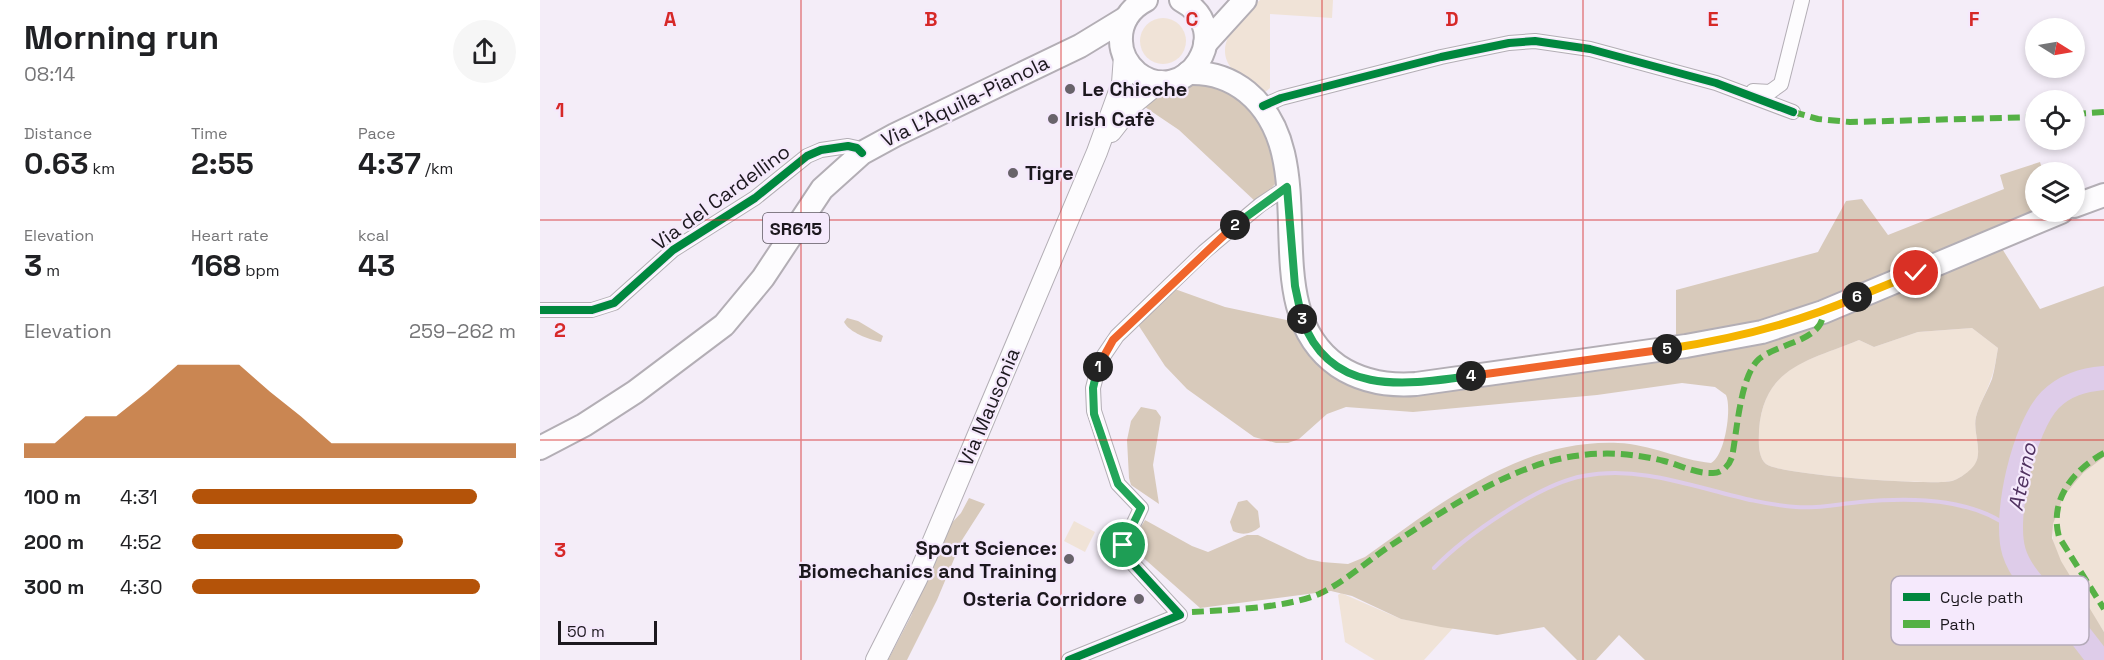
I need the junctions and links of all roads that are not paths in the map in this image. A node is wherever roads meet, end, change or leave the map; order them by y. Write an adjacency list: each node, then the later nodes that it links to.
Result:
1 (1146, 0): 5 (main road, Via L'Aquila-Pianola)
2 (1245, 0): 4 (main road); 6 (main road)
3 (1802, 0): 12 (street)
4 (1187, 4): 6 (main road)
5 (1126, 18): 7 (main road, Via L'Aquila-Pianola / SR615); 8 (main road)
6 (1205, 45): 9 (main road); 11 (main road)
7 (1080, 46): 8 (main road); 16 (main road, Via L'Aquila-Pianola / SR615)
8 (1124, 56): 10 (main road); 15 (main road, Via Mausonia)
9 (1188, 73): 10 (main road); 11 (main road)
10 (1161, 81): 15 (main road, Via Mausonia)
11 (1236, 83): 13 (main road)
12 (1738, 90): 13 (street); 14 (street)
13 (1263, 106): 17 (main road)
14 (1793, 112)
15 (1097, 152): 23 (main road, Via Mausonia)
16 (862, 153): 21 (street, Via del Cardellino); 22 (main road, Via L'Aquila-Pianola / SR615)
17 (1287, 187): 20 (main road); 24 (street)
18 (2104, 195): 19 (main road)
19 (2085, 202)
20 (2037, 222)
21 (540, 310)
22 (540, 448)
23 (876, 660)
24 (1069, 660)

